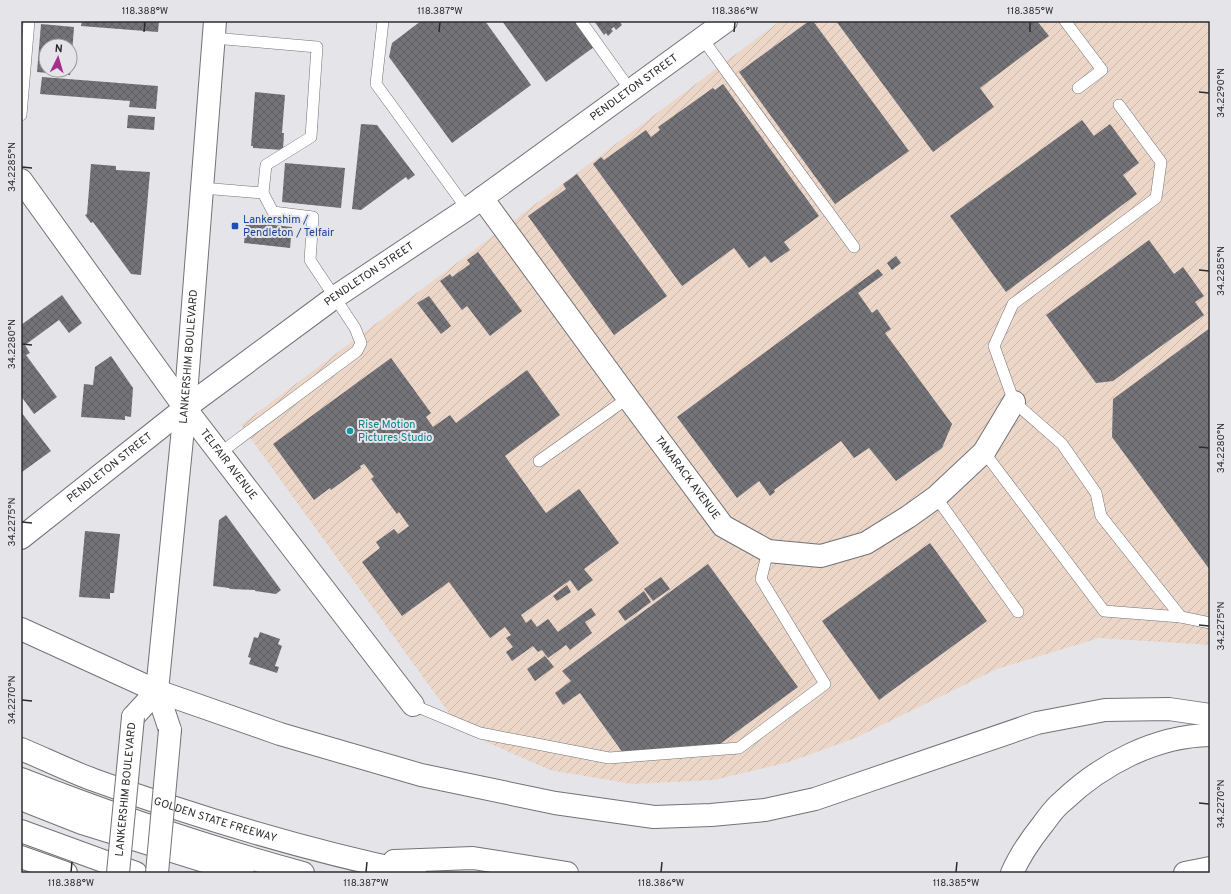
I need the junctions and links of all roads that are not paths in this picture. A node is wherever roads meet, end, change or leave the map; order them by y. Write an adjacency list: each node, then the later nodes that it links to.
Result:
1 (29, 21): 10 (lane)
2 (383, 21): 14 (lane)
3 (581, 21): 8 (lane)
4 (1065, 21): 7 (lane)
5 (712, 28): 8 (main road, PENDLETON STREET); 15 (lane)
6 (215, 30): 12 (main road, LANKERSHIM BOULEVARD); 13 (lane)
7 (1078, 88)
8 (631, 90): 14 (main road, PENDLETON STREET)
9 (1119, 105): 18 (lane)
10 (21, 115)
11 (21, 180): 19 (main road, TELFAIR AVENUE)
12 (202, 188): 13 (lane); 19 (main road, LANKERSHIM BOULEVARD)
13 (263, 193): 16 (lane)
14 (475, 204): 16 (main road, PENDLETON STREET); 17 (main road, TAMARACK AVENUE)
15 (854, 247)
16 (335, 297): 19 (main road, PENDLETON STREET); 21 (lane)
17 (628, 398): 22 (lane); 25 (main road, TAMARACK AVENUE)
18 (1014, 402): 20 (main road, TAMARACK AVENUE); 27 (lane)
19 (185, 408): 21 (main road, TELFAIR AVENUE); 24 (main road, PENDLETON STREET); 30 (main road, LANKERSHIM BOULEVARD)
20 (984, 452): 23 (main road, TAMARACK AVENUE); 27 (lane)
21 (220, 453): 31 (main road, TELFAIR AVENUE)
22 (539, 461)
23 (936, 496): 25 (main road, TAMARACK AVENUE); 26 (lane)
24 (21, 538)
25 (768, 551): 31 (lane)
26 (1018, 612)
27 (1181, 617): 28 (lane)
28 (1210, 623)
29 (21, 629): 30 (main road)
30 (157, 691): 32 (main road); 42 (main road, LANKERSHIM BOULEVARD, bridge); 44 (main road, LANKERSHIM BOULEVARD, bridge)
31 (413, 705)
32 (1210, 715)
33 (1210, 735): 49 (main road)
34 (21, 749): 39 (main road, GOLDEN STATE FREEWAY)
35 (21, 779): 46 (main road)
36 (21, 799): 45 (main road)
37 (21, 831): 43 (main road)
38 (21, 857): 41 (main road)
39 (365, 862): 47 (main road, GOLDEN STATE FREEWAY); 48 (main road)
40 (1210, 868): 50 (main road)
41 (66, 873)
42 (118, 873)
43 (136, 873)
44 (157, 873)
45 (243, 873)
46 (302, 873)
47 (415, 873)
48 (567, 873)
49 (1012, 873)
50 (1185, 873)

